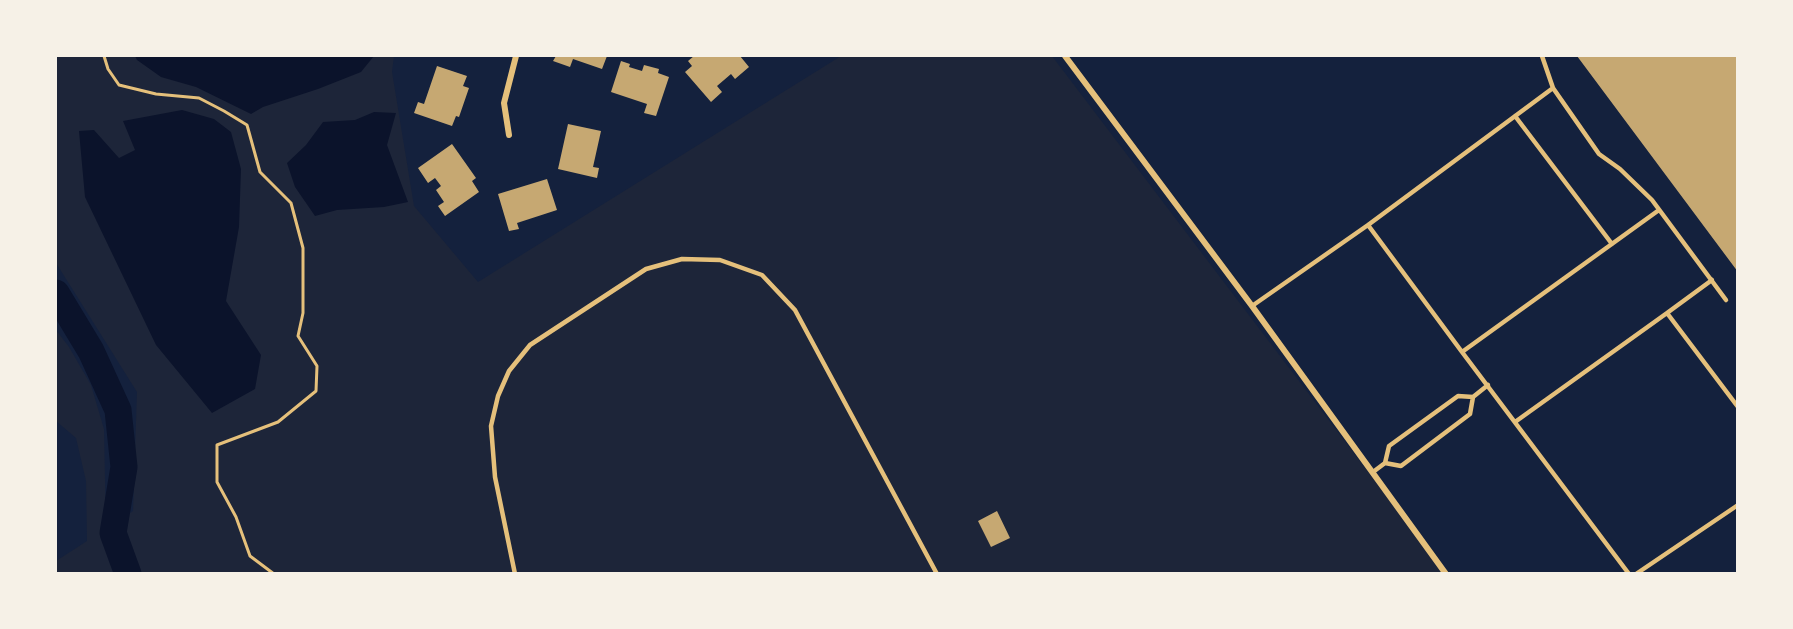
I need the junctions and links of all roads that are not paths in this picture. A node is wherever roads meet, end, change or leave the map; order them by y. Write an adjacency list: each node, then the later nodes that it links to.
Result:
1 (516, 56): 6 (street)
2 (1065, 56): 12 (street)
3 (1542, 56): 4 (lane)
4 (1553, 88): 5 (lane); 7 (lane)
5 (1515, 116): 8 (lane); 9 (lane)
6 (509, 135)
7 (1659, 210): 9 (lane); 10 (lane)
8 (1368, 225): 12 (lane); 14 (lane)
9 (1612, 244): 14 (lane)
10 (1712, 280): 11 (lane); 13 (lane)
11 (1726, 300)
12 (1252, 306): 20 (street)
13 (1667, 313): 17 (lane); 18 (lane)
14 (1462, 352): 15 (lane)
15 (1488, 385): 16 (lane); 18 (lane)
16 (1473, 397): 19 (lane); 19 (lane)
17 (1737, 407)
18 (1515, 422): 25 (lane)
19 (1385, 463): 20 (lane)
20 (1372, 472): 24 (street)
21 (1737, 505): 26 (lane)
22 (515, 573): 23 (lane)
23 (937, 573)
24 (1446, 573)
25 (1629, 573)
26 (1636, 573)

